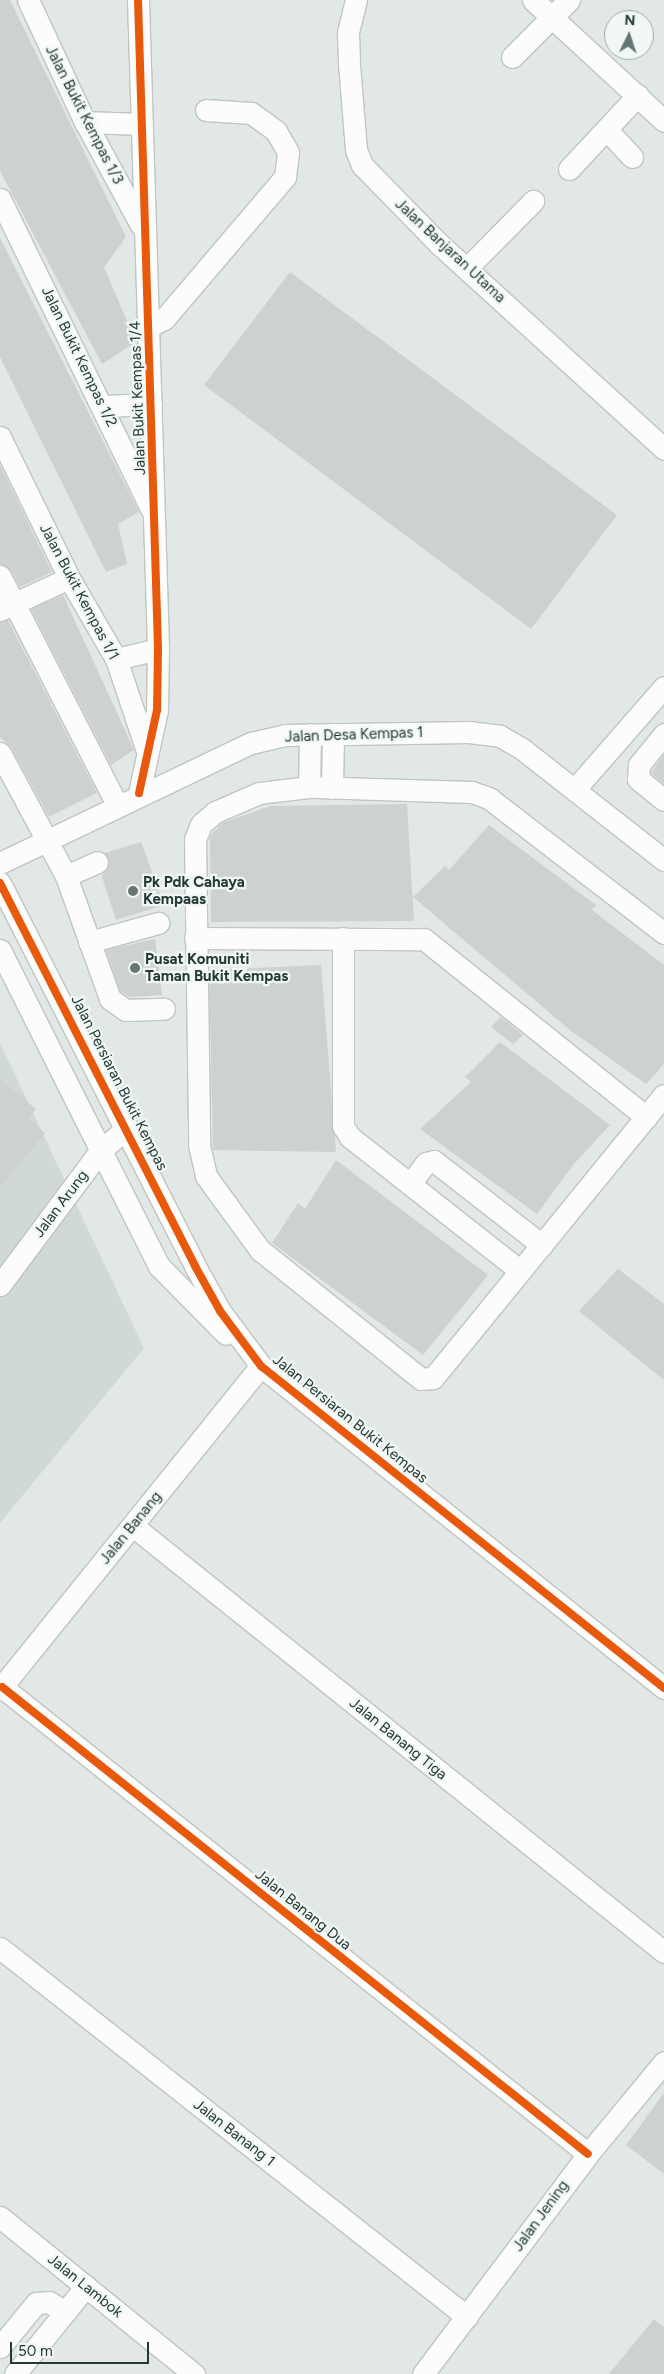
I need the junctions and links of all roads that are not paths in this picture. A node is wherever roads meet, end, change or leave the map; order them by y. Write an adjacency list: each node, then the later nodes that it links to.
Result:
1 (28, 0): 11 (street, Jalan Bukit Kempas 1/3)
2 (138, 0): 12 (street, Jalan Bukit Kempas 1/4)
3 (356, 0): 19 (street, Jalan Banjaran Utama)
4 (533, 0): 6 (street)
5 (570, 0): 6 (street)
6 (551, 16): 7 (street); 8 (street)
7 (512, 56)
8 (638, 95): 10 (street); 13 (street)
9 (206, 110): 20 (street)
10 (664, 121)
11 (85, 122): 12 (street); 18 (street, Jalan Bukit Kempas 1/3)
12 (142, 124): 18 (street, Jalan Bukit Kempas 1/4)
13 (607, 130): 14 (street); 15 (street)
14 (632, 157)
15 (569, 169)
16 (0, 199): 22 (street, Jalan Bukit Kempas 1/2)
17 (533, 201): 19 (street)
18 (143, 229): 20 (street, Jalan Bukit Kempas 1/4)
19 (468, 267): 24 (street, Jalan Banjaran Utama)
20 (150, 326): 21 (street, Jalan Bukit Kempas 1/4)
21 (151, 404): 22 (street); 25 (street, Jalan Bukit Kempas 1/4)
22 (104, 406): 25 (street, Jalan Bukit Kempas 1/2)
23 (0, 437): 27 (street, Jalan Bukit Kempas 1/1)
24 (664, 449)
25 (155, 517): 29 (street, Jalan Bukit Kempas 1/4)
26 (0, 576): 28 (street)
27 (69, 578): 28 (street); 30 (street, Jalan Bukit Kempas 1/1)
28 (7, 606): 42 (street)
29 (158, 649): 30 (street); 35 (street, Jalan Bukit Kempas 1/4)
30 (116, 659): 35 (street, Jalan Bukit Kempas 1/1)
31 (664, 687): 39 (street)
32 (310, 734): 33 (street, Jalan Desa Kempas 1); 37 (street); 40 (street, Jalan Desa Kempas 1)
33 (333, 734): 38 (street); 39 (street, Jalan Desa Kempas 1)
34 (664, 734): 41 (street)
35 (147, 750): 40 (street, Jalan Bukit Kempas 1/4)
36 (0, 753): 43 (street)
37 (309, 787): 38 (street); 51 (street)
38 (332, 788): 50 (street)
39 (575, 790): 44 (street, Jalan Desa Kempas 1)
40 (139, 793): 42 (street, Jalan Desa Kempas 1)
41 (664, 800)
42 (117, 805): 43 (street, Jalan Desa Kempas 1)
43 (48, 840): 46 (street, Jalan Desa Kempas 1); 47 (street)
44 (664, 860)
45 (97, 862): 47 (street)
46 (0, 863)
47 (66, 876): 53 (street)
48 (0, 883): 57 (street, Jalan Persiaran Bukit Kempas)
49 (158, 923): 53 (street)
50 (664, 933)
51 (195, 938): 52 (street); 61 (street)
52 (343, 938): 56 (street); 59 (street)
53 (89, 942): 55 (street)
54 (0, 950): 58 (street)
55 (164, 1009)
56 (657, 1110): 60 (street)
57 (128, 1127): 58 (street, Jalan Arung); 63 (street, Jalan Persiaran Bukit Kempas)
58 (99, 1152): 62 (street, Jalan Arung); 63 (street)
59 (410, 1184): 60 (street); 61 (street)
60 (542, 1245): 61 (street)
61 (520, 1271)
62 (0, 1285)
63 (261, 1366): 64 (street, Jalan Banang); 66 (street, Jalan Persiaran Bukit Kempas)
64 (132, 1526): 65 (street, Jalan Banang); 68 (street, Jalan Banang Tiga)
65 (1, 1688): 70 (street, Jalan Banang Dua)
66 (664, 1688)
67 (0, 1948): 74 (street, Jalan Banang 1)
68 (664, 1952)
69 (664, 2062): 70 (street, Jalan Jening)
70 (588, 2154): 74 (street, Jalan Jening)
71 (0, 2217): 72 (street, Jalan Lambok)
72 (86, 2286): 73 (street); 77 (street, Jalan Lambok)
73 (65, 2312): 75 (street); 76 (street)
74 (467, 2317): 78 (street, Jalan Jening)
75 (0, 2347)
76 (15, 2374)
77 (194, 2374)
78 (422, 2374)

